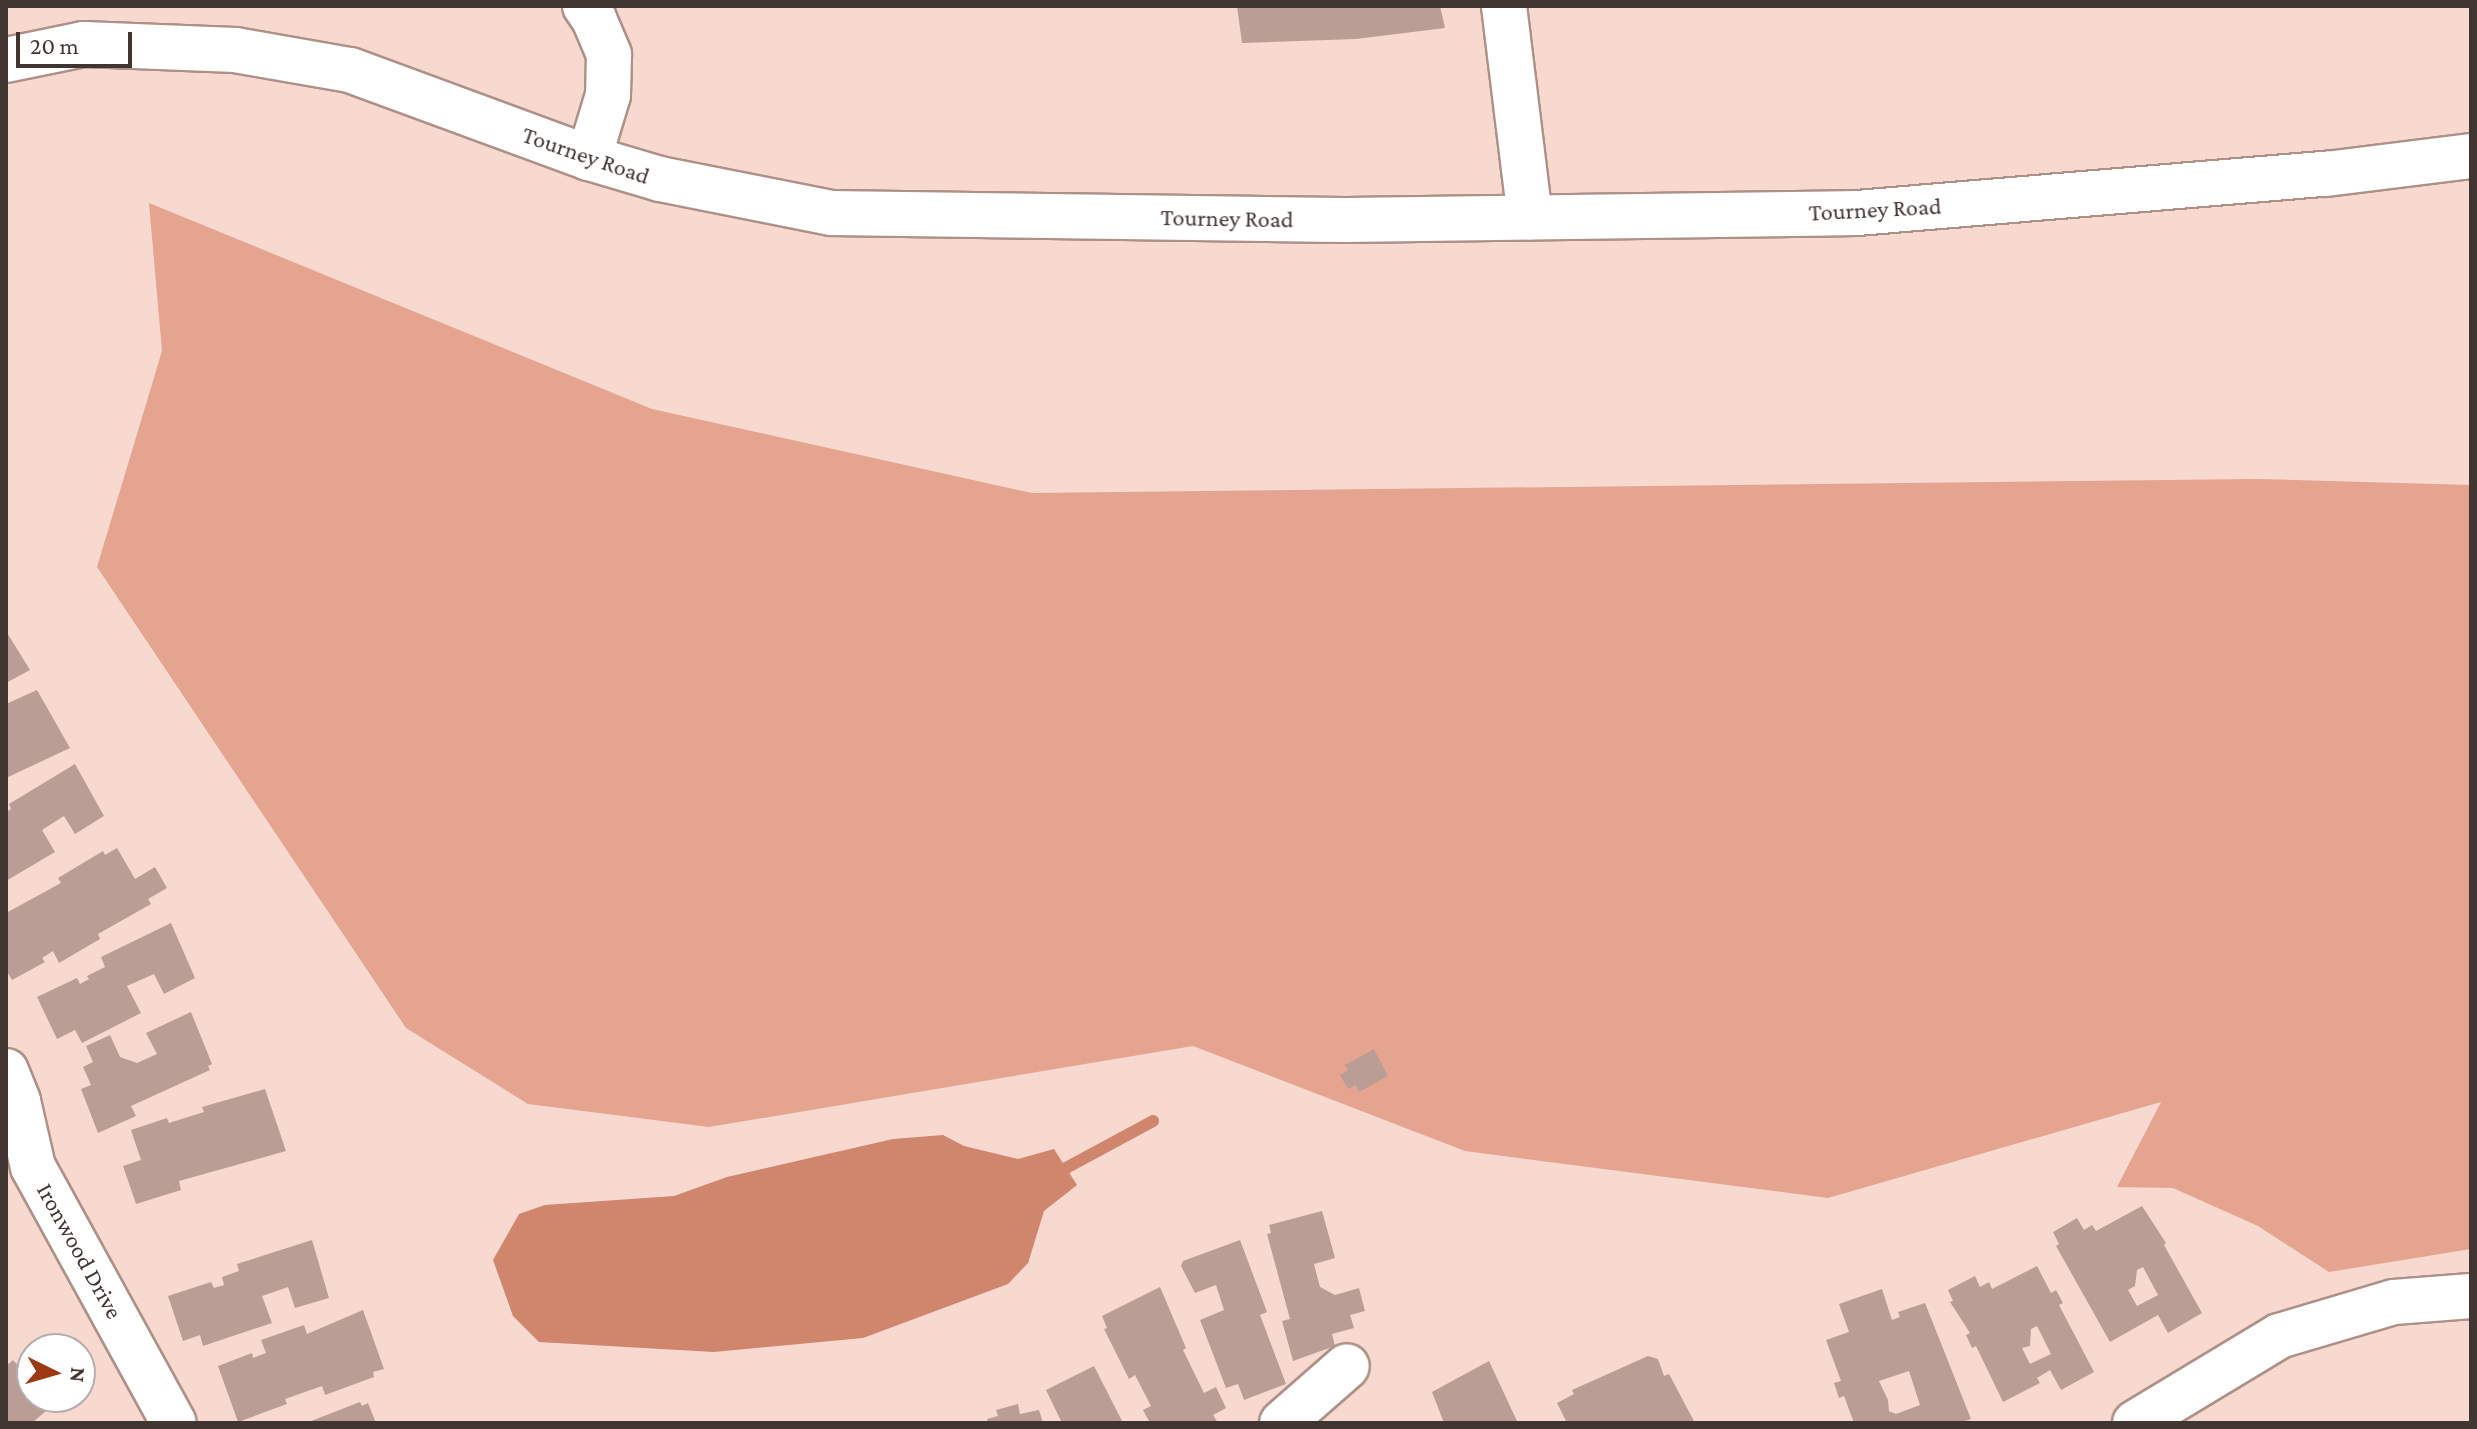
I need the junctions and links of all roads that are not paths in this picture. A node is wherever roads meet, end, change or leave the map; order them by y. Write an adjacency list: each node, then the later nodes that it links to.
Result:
1 (585, 6): 5 (street)
2 (1504, 6): 6 (street)
3 (6, 60): 5 (street, Tourney Road)
4 (2471, 156): 6 (street, Tourney Road)
5 (589, 158): 6 (street, Tourney Road)
6 (1530, 217)
7 (6, 1071): 8 (street, Ironwood Drive)
8 (20, 1173): 11 (street, Ironwood Drive)
9 (2471, 1296): 13 (street)
10 (1347, 1366): 12 (street)
11 (174, 1423)
12 (1282, 1423)
13 (2135, 1423)

